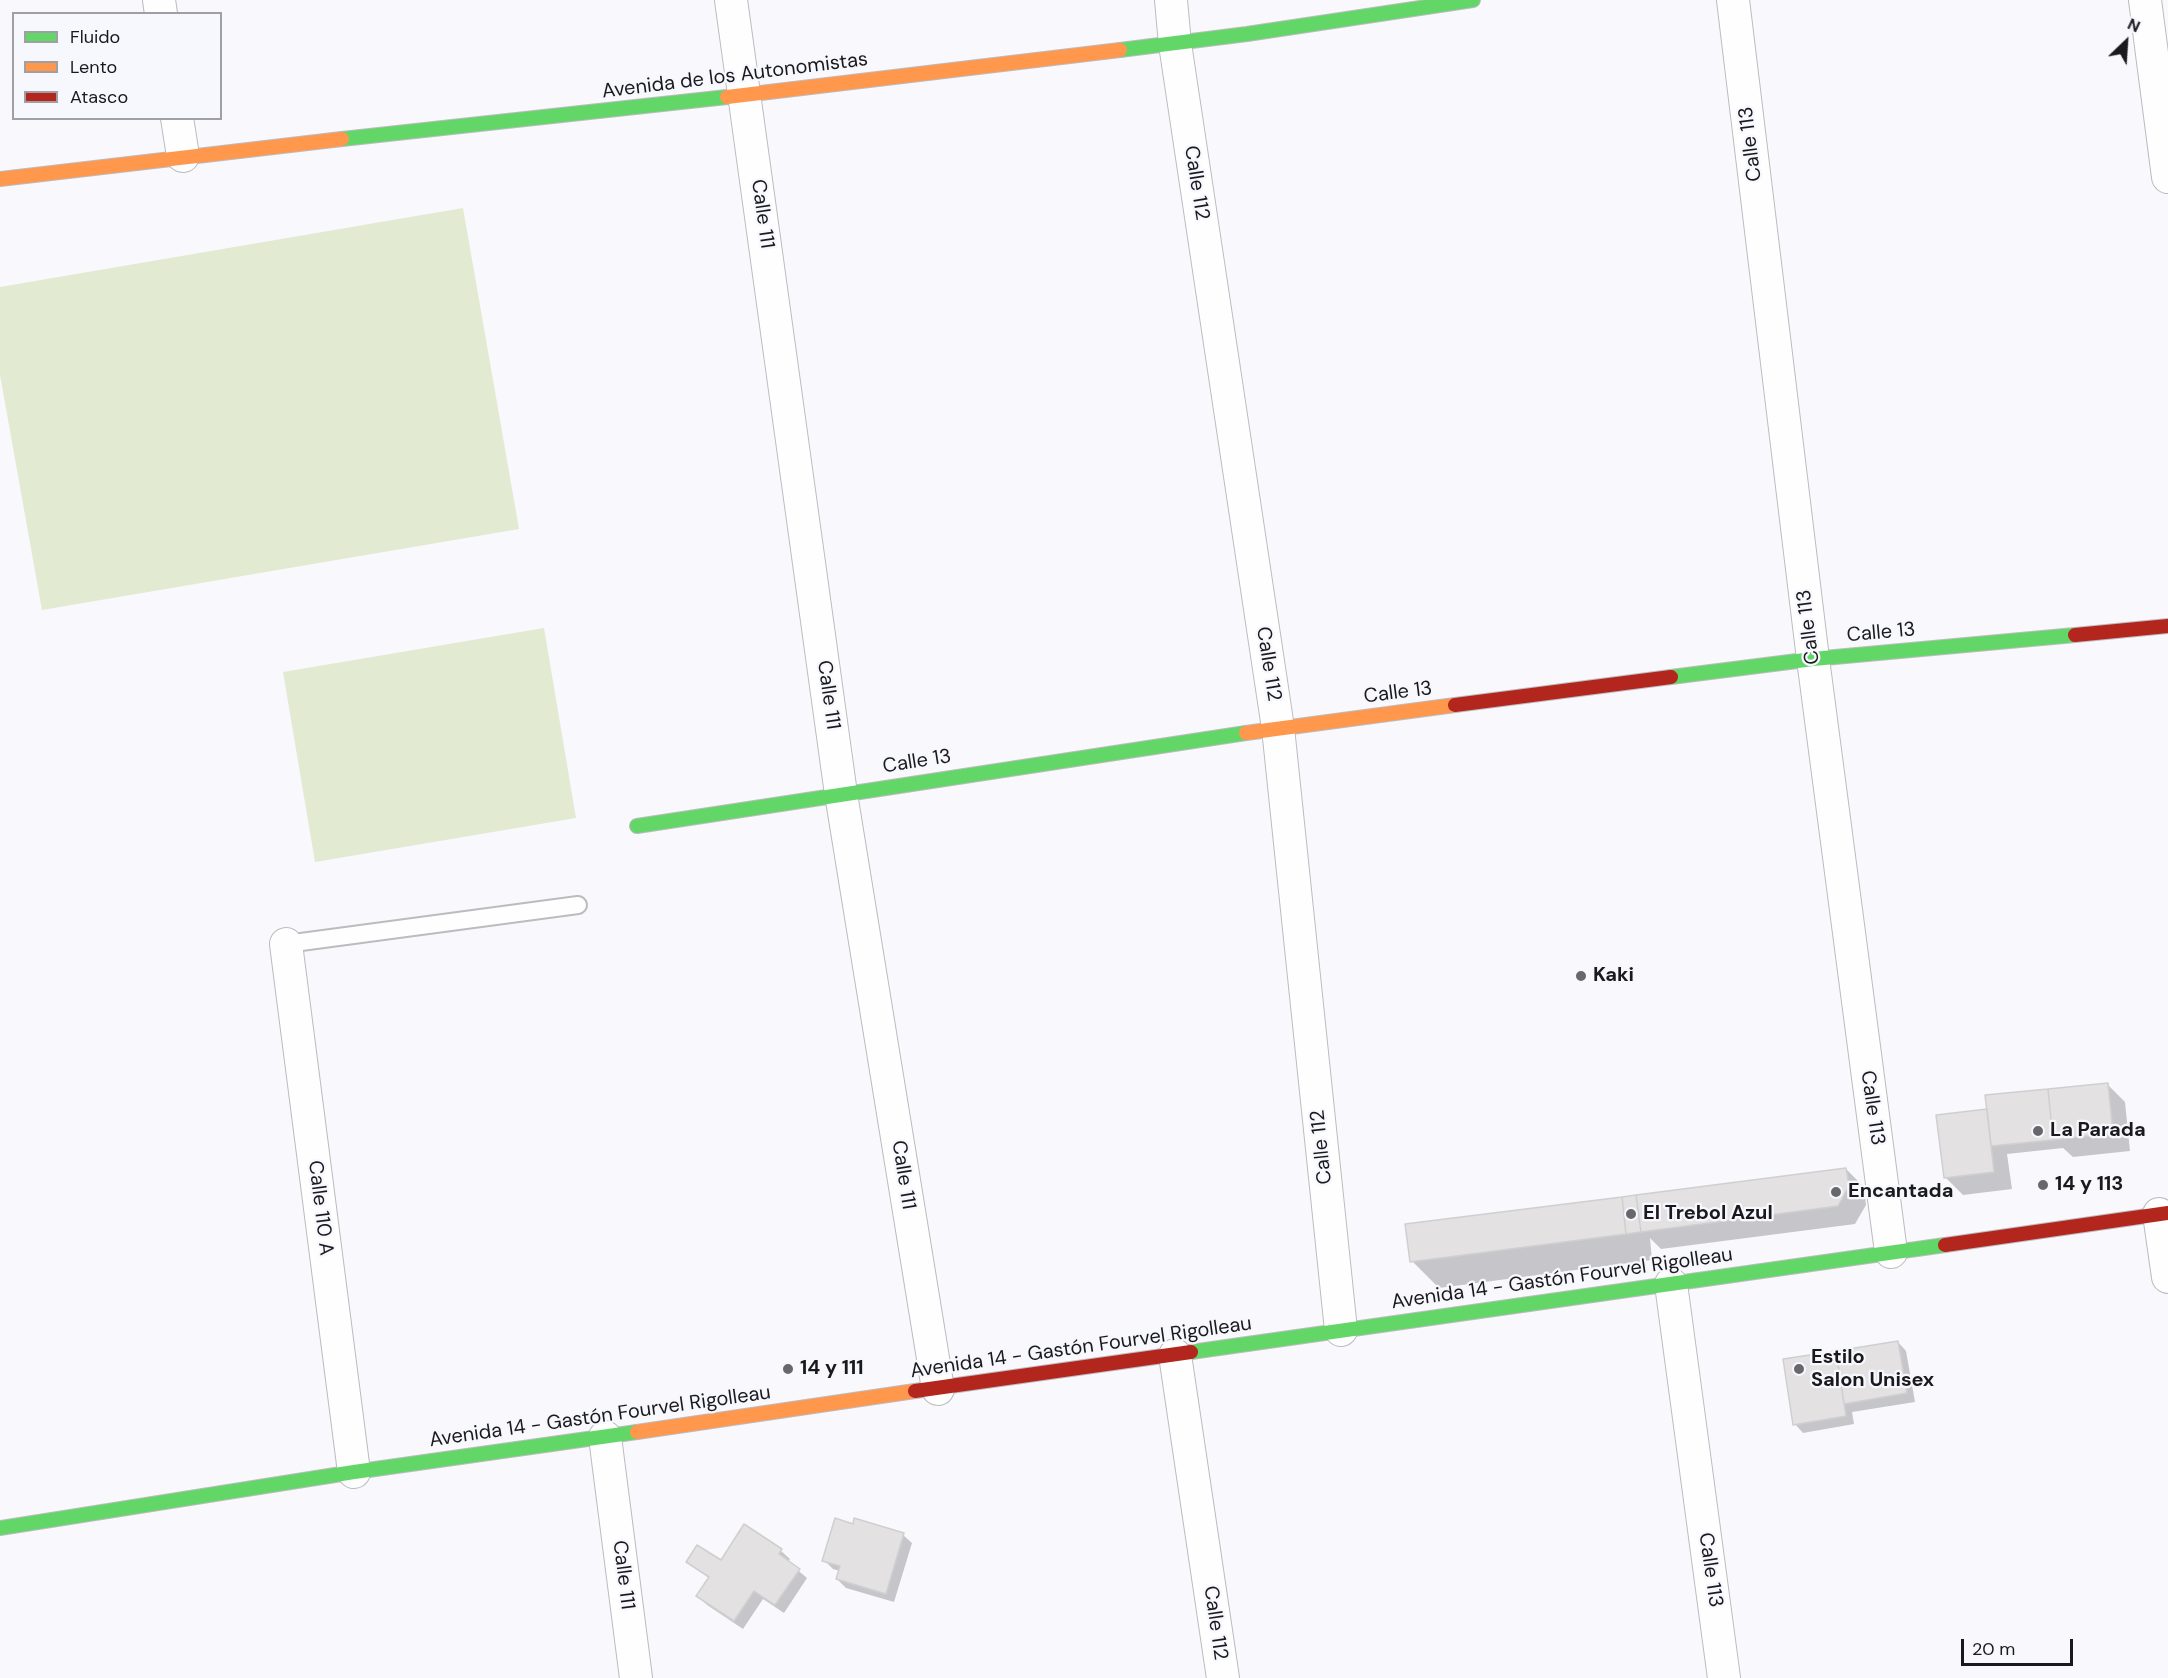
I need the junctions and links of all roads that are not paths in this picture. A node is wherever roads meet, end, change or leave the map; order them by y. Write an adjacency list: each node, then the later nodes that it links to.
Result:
1 (731, 0): 7 (street, Calle 111)
2 (1171, 0): 6 (street, Calle 112)
3 (1473, 0): 6 (street, Avenida de los Autonomistas)
4 (1733, 0): 13 (street, Calle 113)
5 (2145, 0): 10 (street)
6 (1175, 44): 7 (street, Avenida de los Autonomistas); 14 (street, Calle 112)
7 (746, 96): 9 (street, Avenida de los Autonomistas); 15 (street, Calle 111)
8 (177, 120): 9 (street)
9 (183, 156): 11 (street, Avenida de los Autonomistas)
10 (2168, 177)
11 (0, 179)
12 (2168, 626): 13 (street, Calle 13)
13 (1813, 659): 14 (street, Calle 13); 20 (street, Calle 113)
14 (1278, 728): 15 (street, Calle 13); 23 (street, Calle 112)
15 (841, 794): 16 (street, Calle 13); 25 (street, Calle 111)
16 (637, 826)
17 (578, 905): 18 (lane)
18 (286, 944): 27 (street, Calle 110 A)
19 (2164, 1214): 20 (street, Avenida 14 - Gastón Fourvel Rigolleau); 21 (street)
20 (1891, 1252): 22 (street, Avenida 14 - Gastón Fourvel Rigolleau)
21 (2168, 1277)
22 (1671, 1284): 23 (street, Avenida 14 - Gastón Fourvel Rigolleau); 31 (street, Calle 113)
23 (1341, 1330): 24 (street, Avenida 14 - Gastón Fourvel Rigolleau)
24 (1175, 1355): 25 (street, Avenida 14 - Gastón Fourvel Rigolleau); 30 (street, Calle 112)
25 (938, 1389): 26 (street, Avenida 14 - Gastón Fourvel Rigolleau)
26 (605, 1437): 27 (street, Avenida 14 - Gastón Fourvel Rigolleau); 29 (street, Calle 111)
27 (354, 1472): 28 (street, Avenida 14 - Gastón Fourvel Rigolleau)
28 (0, 1528)
29 (636, 1678)
30 (1223, 1678)
31 (1724, 1678)

